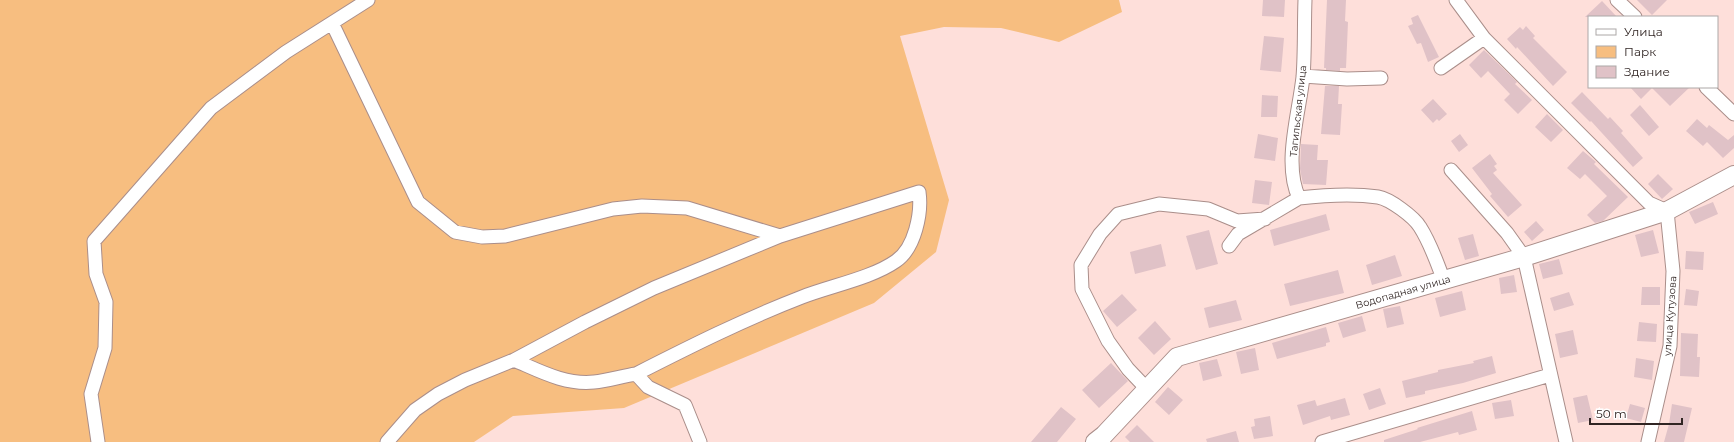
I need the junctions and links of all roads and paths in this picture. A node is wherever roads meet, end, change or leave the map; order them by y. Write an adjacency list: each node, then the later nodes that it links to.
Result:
1 (368, 0): 6 (street)
2 (1305, 0): 9 (street, Тагильская улица)
3 (1456, 0): 7 (street)
4 (1617, 0): 5 (street)
5 (1634, 16)
6 (332, 23): 18 (street); 27 (street)
7 (1484, 38): 8 (street); 16 (street)
8 (1441, 68)
9 (1303, 76): 10 (street); 15 (street, Тагильская улица)
10 (1381, 78)
11 (1707, 88): 12 (street)
12 (1734, 114)
13 (1451, 170): 20 (street)
14 (1734, 175): 16 (street, Водопадная улица)
15 (1299, 198): 17 (street); 21 (street)
16 (1667, 211): 20 (street, Водопадная улица); 32 (street, улица Кутузова)
17 (1264, 219): 19 (street); 25 (street)
18 (780, 236): 22 (street); 23 (street)
19 (1229, 246)
20 (1524, 257): 21 (street, Водопадная улица); 24 (street)
21 (1444, 281): 25 (street, Водопадная улица)
22 (514, 360): 23 (street); 28 (street)
23 (636, 374): 29 (street)
24 (1550, 375): 30 (street); 31 (street)
25 (1147, 389): 26 (street, Водопадная улица)
26 (1103, 440)
27 (98, 442)
28 (387, 442)
29 (700, 442)
30 (1322, 442)
31 (1566, 442)
32 (1648, 442)

